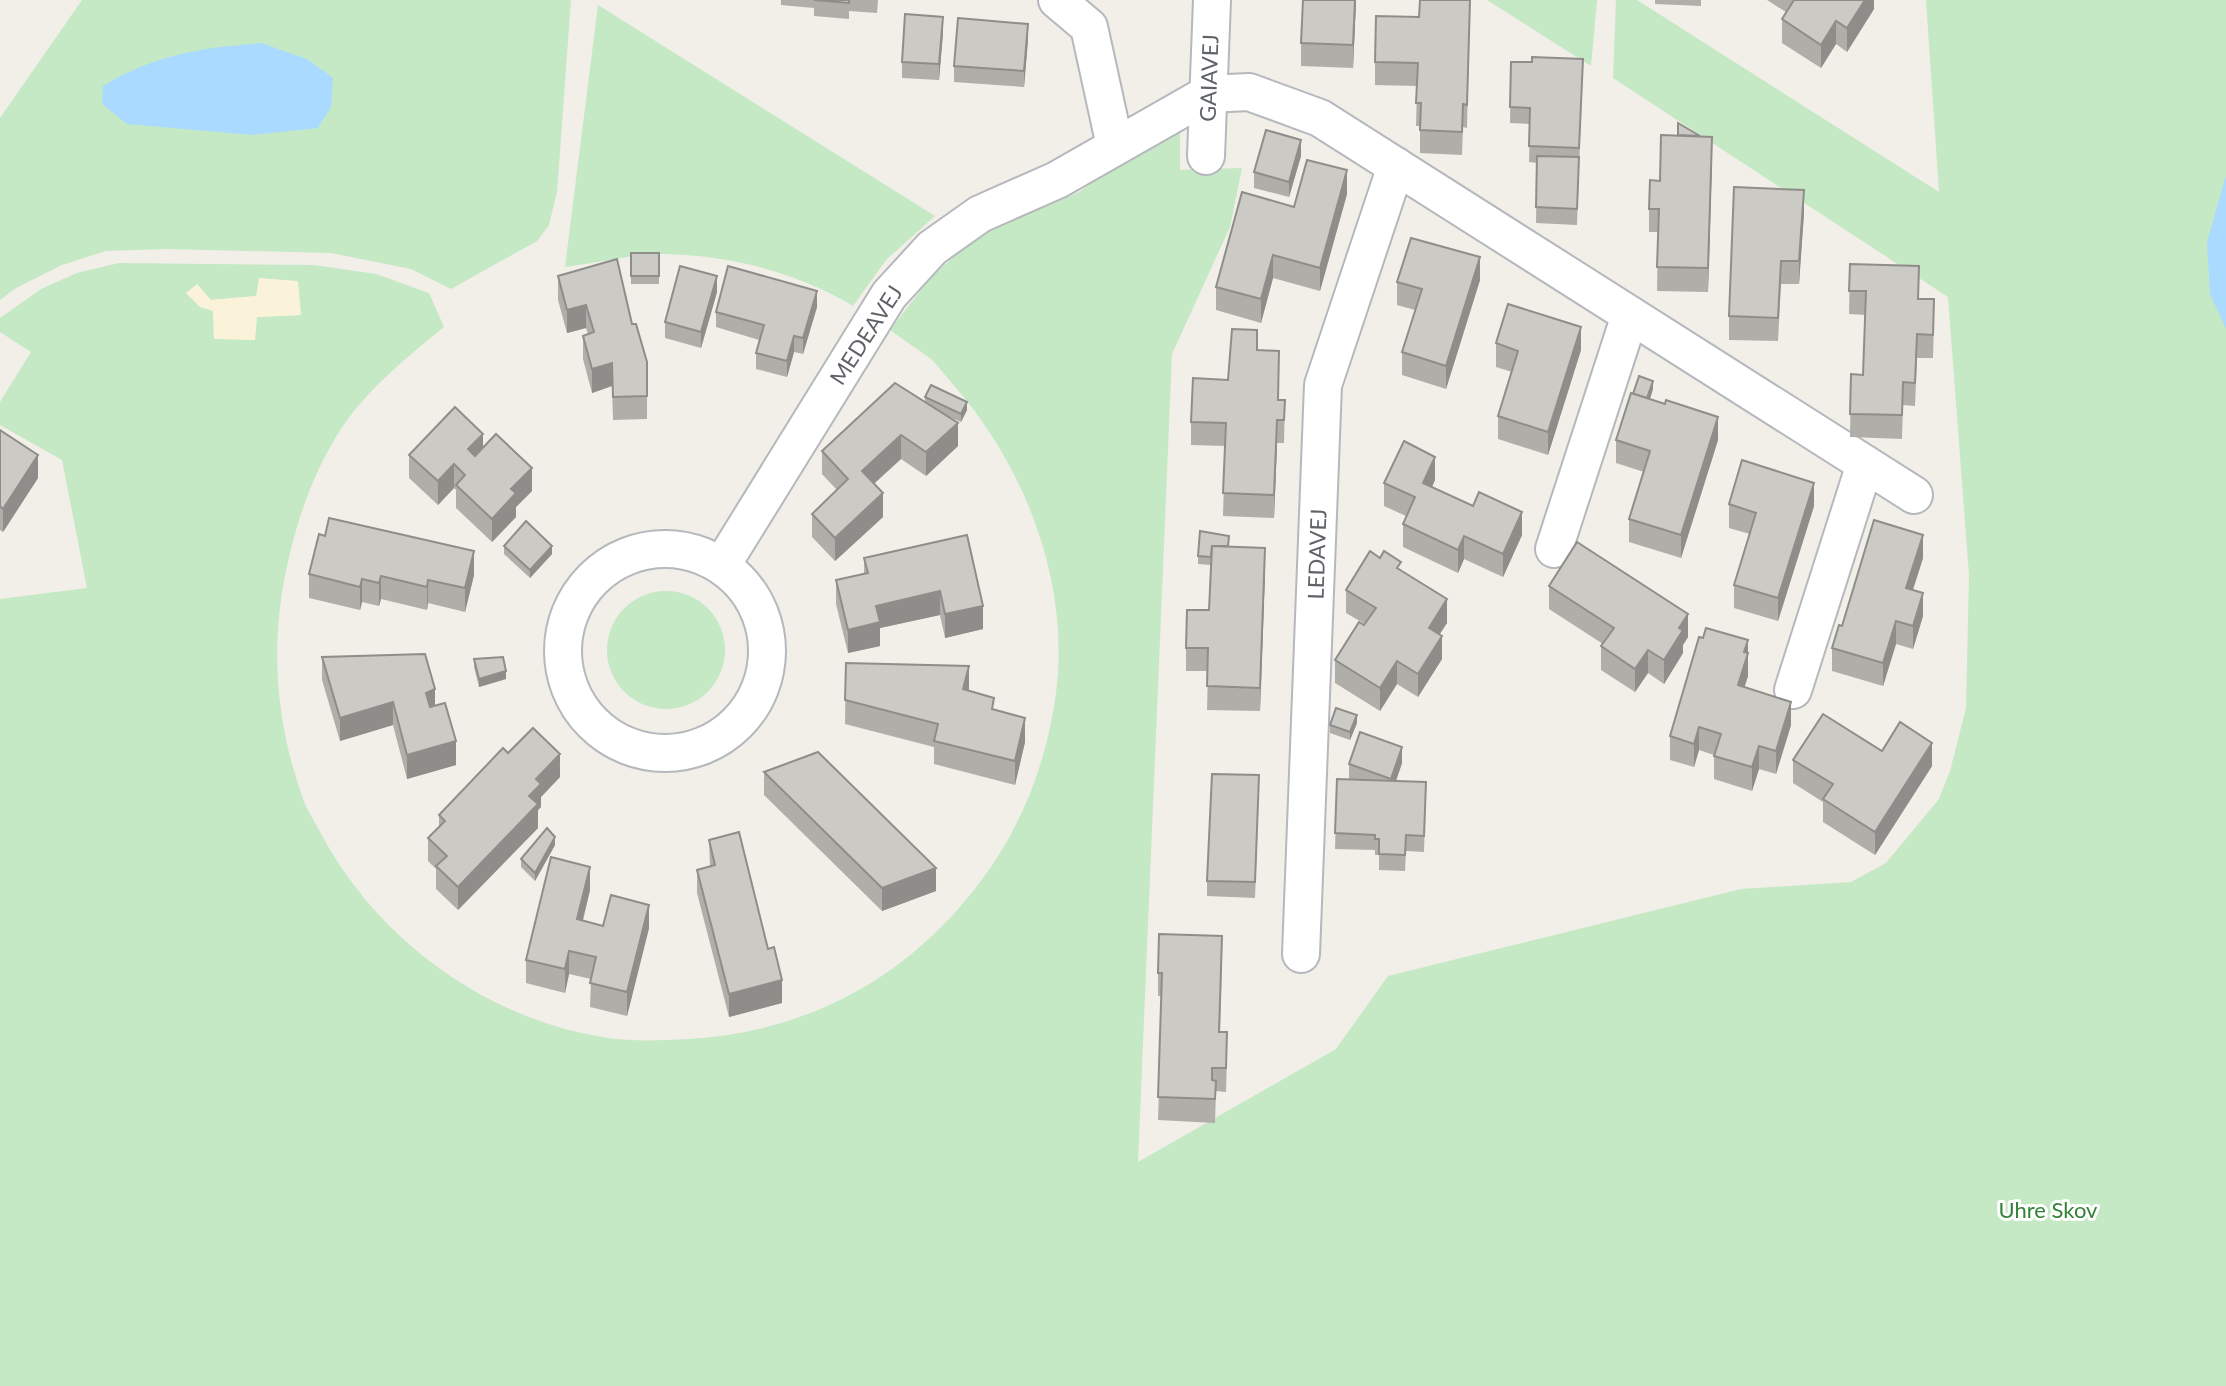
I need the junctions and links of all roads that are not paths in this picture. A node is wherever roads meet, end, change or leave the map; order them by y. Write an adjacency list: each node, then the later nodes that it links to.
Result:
1 (1057, 0): 4 (street)
2 (1212, 0): 3 (street, GAIAVEJ)
3 (1208, 94): 4 (street, MEDEAVEJ); 5 (street, GAIAVEJ); 6 (street)
4 (1115, 146): 11 (street, MEDEAVEJ)
5 (1206, 156)
6 (1396, 166): 7 (street); 13 (street, LEDAVEJ)
7 (1630, 315): 8 (street); 10 (street)
8 (1865, 464): 9 (street); 12 (street)
9 (1914, 495)
10 (1554, 549)
11 (722, 565): 11 (street)
12 (1793, 690)
13 (1301, 954)

